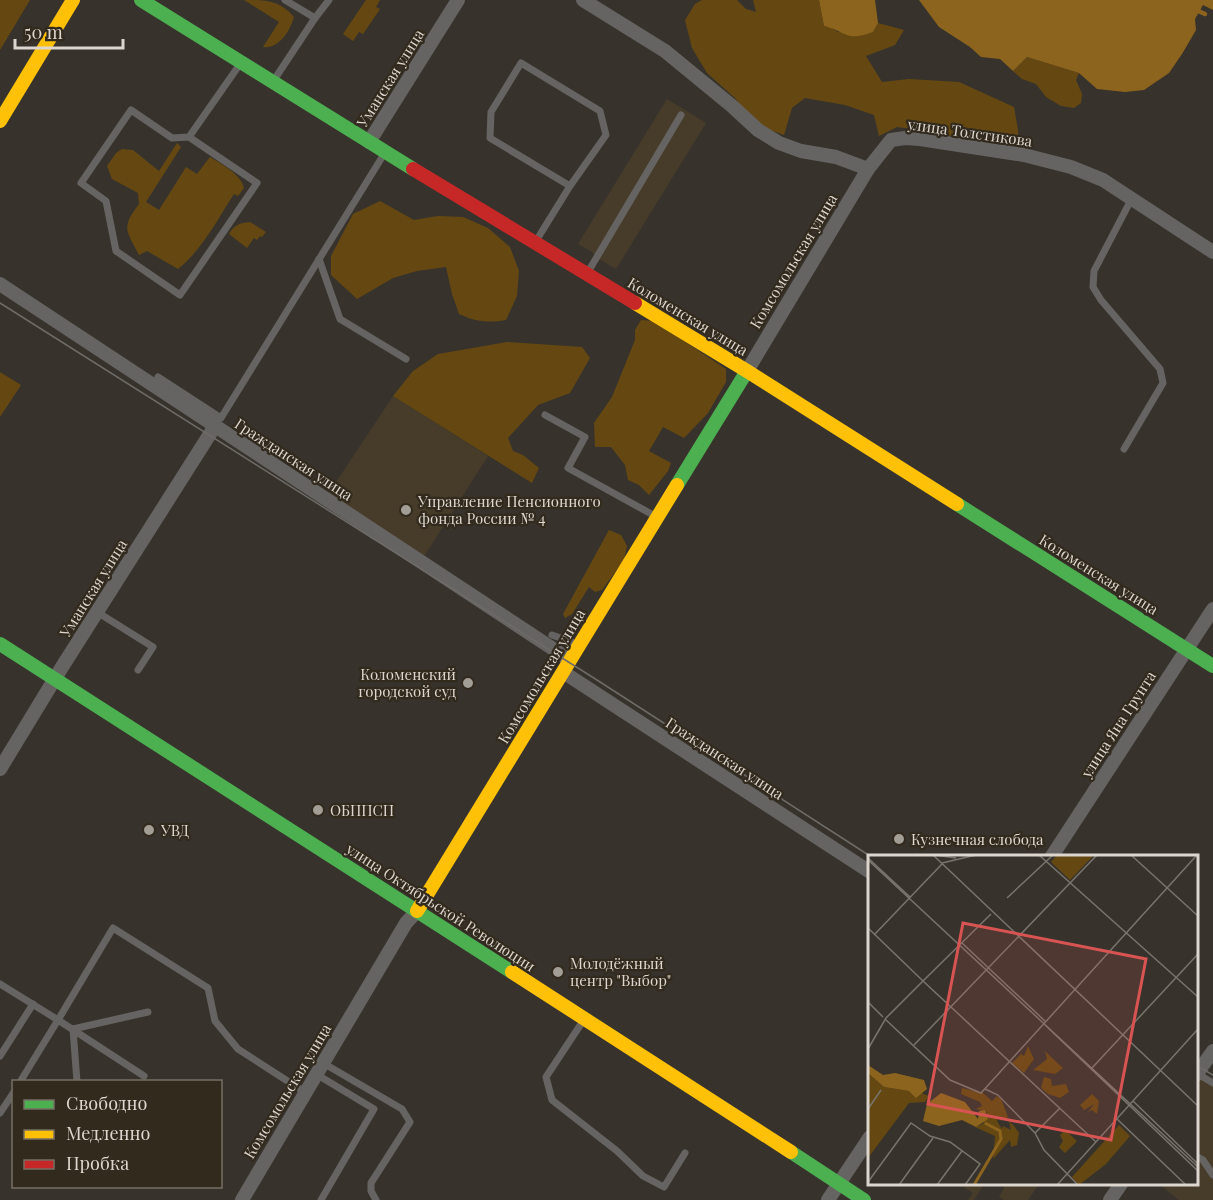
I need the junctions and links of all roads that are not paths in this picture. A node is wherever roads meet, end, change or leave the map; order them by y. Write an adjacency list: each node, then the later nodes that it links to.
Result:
1 (73, 0): 11 (street)
2 (141, 0): 8 (street, Коломенская улица)
3 (285, 0): 7 (lane)
4 (329, 0): 7 (lane)
5 (458, 0): 13 (street, Уманская улица)
6 (583, 0): 15 (street)
7 (315, 18): 9 (lane)
8 (241, 62): 9 (street, Коломенская улица); 12 (lane)
9 (273, 82): 13 (street, Коломенская улица)
10 (681, 115): 21 (lane)
11 (0, 121)
12 (189, 137): 12 (lane)
13 (369, 142): 14 (street, Коломенская улица)
14 (386, 152): 18 (street, Коломенская улица); 20 (lane)
15 (868, 169): 17 (street, улица Толстикова); 24 (street, Комсомольская улица)
16 (570, 186): 16 (lane); 18 (lane)
17 (1132, 198): 19 (street, улица Толстикова); 28 (lane)
18 (535, 244): 21 (street, Коломенская улица)
19 (1213, 252)
20 (319, 259): 23 (lane); 25 (lane)
21 (587, 275): 24 (street, Коломенская улица)
22 (0, 284): 27 (street, Гражданская улица)
23 (405, 359)
24 (747, 370): 29 (street, Комсомольская улица); 35 (street, Коломенская улица)
25 (158, 377)
26 (545, 415): 29 (lane)
27 (215, 426): 31 (street, Уманская улица); 36 (street, Гражданская улица)
28 (1124, 449)
29 (657, 517): 34 (street, Комсомольская улица)
30 (1213, 609): 35 (street, улица Яна Грунта)
31 (97, 612): 38 (lane); 39 (street, Уманская улица)
32 (552, 635): 34 (lane)
33 (0, 644): 39 (street, улица Октябрьской Революции)
34 (579, 645): 36 (street, Комсомольская улица)
35 (1186, 649): 37 (street, Коломенская улица); 41 (street, улица Яна Грунта)
36 (566, 666): 42 (street, Гражданская улица); 43 (street, Комсомольская улица)
37 (1213, 666)
38 (138, 670)
39 (55, 679): 40 (street, Уманская улица); 43 (street, улица Октябрьской Революции)
40 (0, 769)
41 (1053, 855)
42 (868, 871)
43 (417, 911): 47 (street, улица Октябрьской Революции); 52 (street, Комсомольская улица)
44 (0, 984): 45 (lane)
45 (33, 1004): 48 (lane); 51 (lane)
46 (148, 1012): 49 (lane)
47 (585, 1019): 63 (lane); 66 (street, улица Октябрьской Революции)
48 (58, 1020): 49 (lane); 56 (lane); 59 (lane)
49 (73, 1029): 55 (lane); 57 (lane)
50 (1213, 1051): 53 (street)
51 (0, 1056)
52 (319, 1069): 59 (street, Комсомольская улица); 69 (lane); 70 (lane)
53 (1198, 1073)
54 (1198, 1075): 58 (lane)
55 (144, 1076)
56 (21, 1080)
57 (77, 1080)
58 (1213, 1083)
59 (306, 1093): 68 (street, Комсомольская улица)
60 (12, 1095): 61 (lane)
61 (0, 1113)
62 (868, 1140): 66 (street)
63 (685, 1153)
64 (1198, 1157): 65 (lane)
65 (1213, 1175)
66 (839, 1183): 71 (street); 72 (street, улица Октябрьской Революции)
67 (1121, 1185): 73 (street)
68 (242, 1200)
69 (321, 1200)
70 (376, 1200)
71 (828, 1200)
72 (864, 1200)
73 (1110, 1200)

